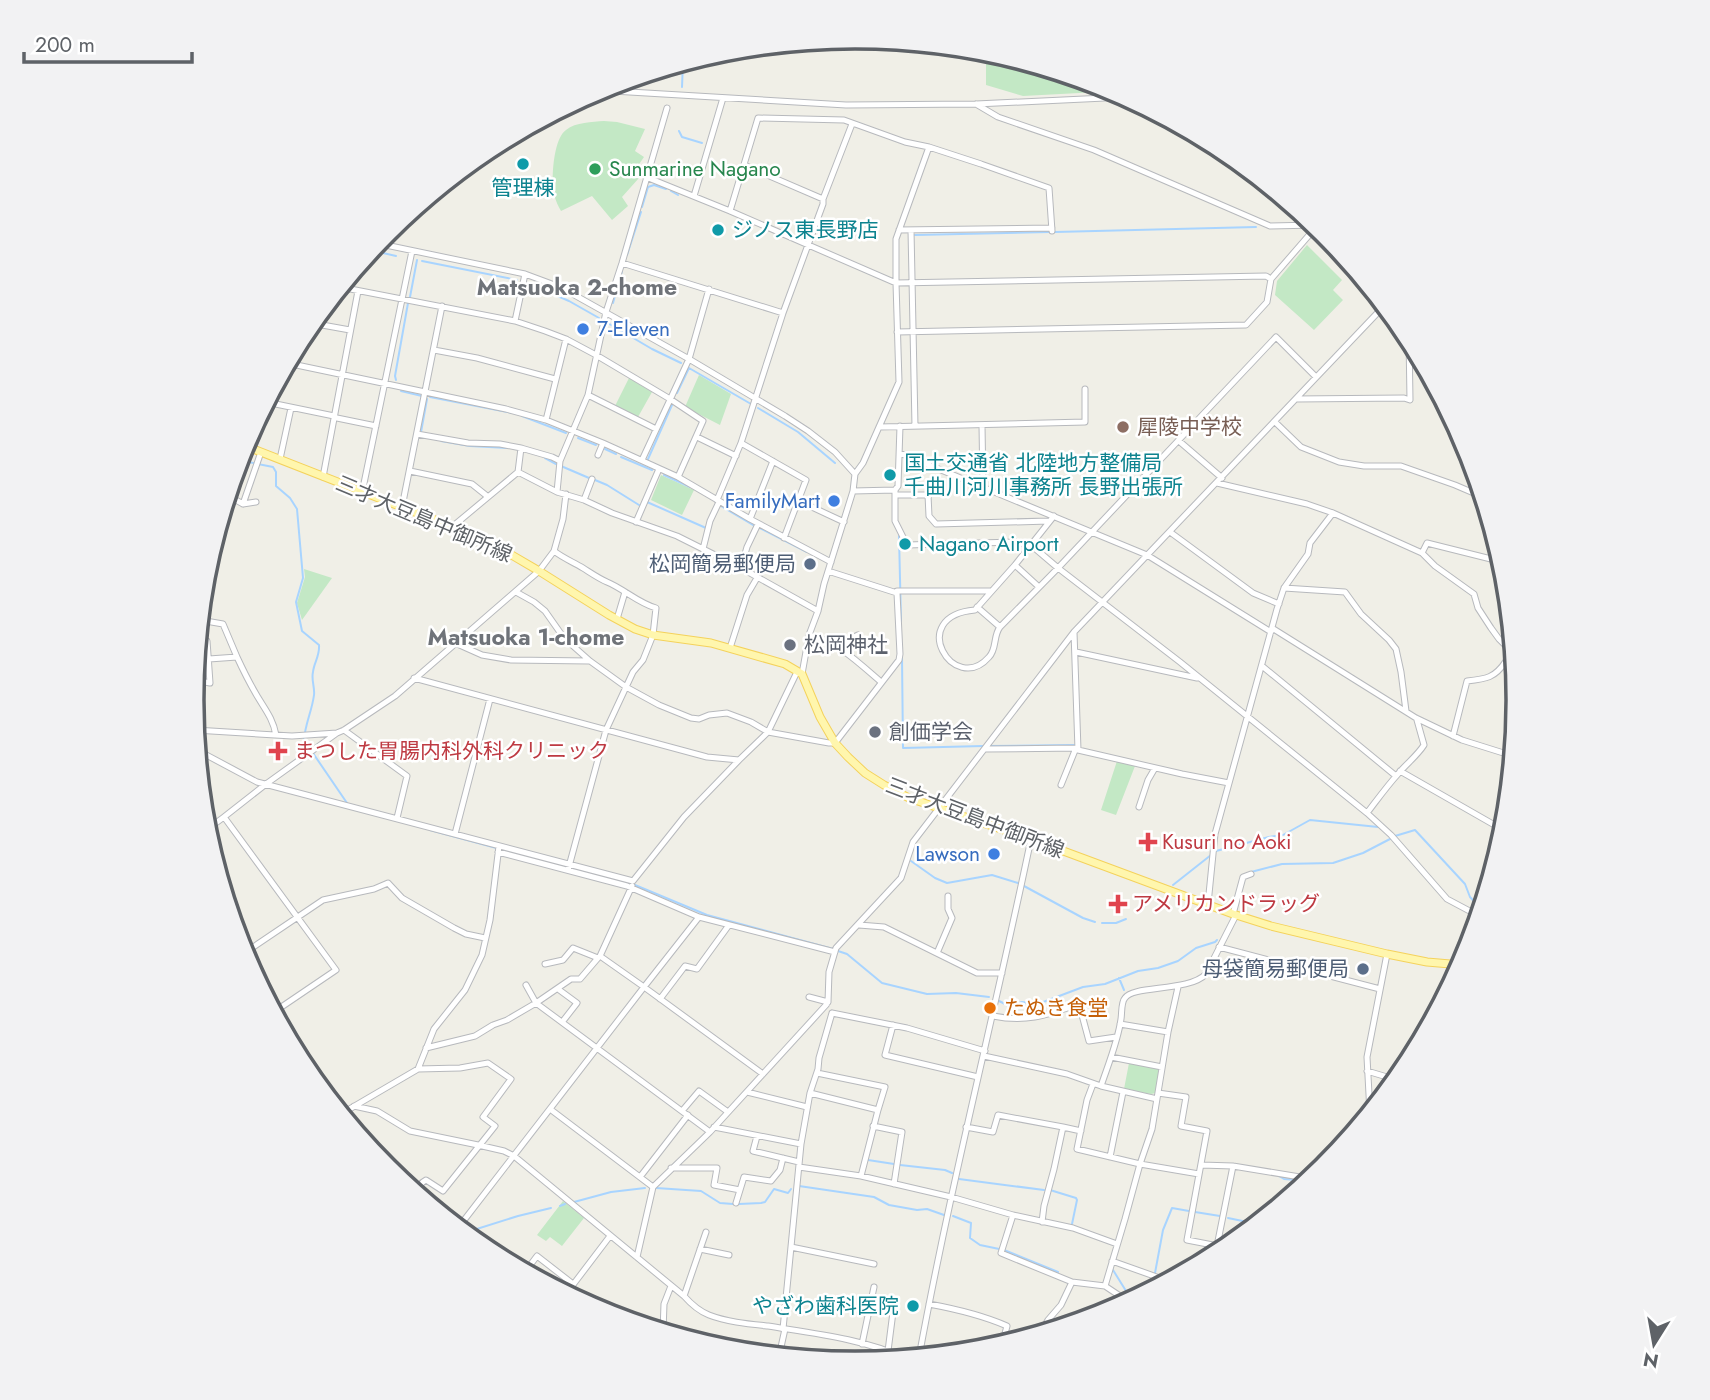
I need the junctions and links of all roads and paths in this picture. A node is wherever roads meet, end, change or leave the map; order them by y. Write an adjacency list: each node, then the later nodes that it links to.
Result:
1 (625, 92): 2 (street)
2 (723, 98): 4 (street); 10 (street)
3 (1102, 98): 4 (street)
4 (976, 104): 13 (street)
5 (667, 108): 9 (street)
6 (852, 124): 7 (street); 8 (street); 11 (street)
7 (929, 147): 14 (street); 15 (street)
8 (744, 165): 11 (street); 12 (street)
9 (646, 177): 10 (street); 20 (street)
10 (694, 196): 12 (street)
11 (823, 199): 17 (street)
12 (730, 211): 17 (street)
13 (1299, 225)
14 (898, 230): 15 (street); 23 (street)
15 (911, 230): 24 (street)
16 (1309, 234): 22 (street)
17 (808, 244): 23 (street); 31 (street)
18 (389, 246): 19 (street)
19 (412, 251): 21 (street); 28 (street)
20 (622, 263): 26 (street); 30 (street)
21 (525, 274): 30 (street); 33 (street)
22 (1270, 279): 24 (street); 37 (street)
23 (896, 283): 24 (street); 36 (street)
24 (912, 283): 37 (street)
25 (351, 289): 27 (street)
26 (709, 289): 31 (street); 41 (street)
27 (358, 291): 28 (street); 35 (street)
28 (403, 299): 29 (street); 47 (street)
29 (442, 306): 33 (street); 39 (street)
30 (606, 312): 40 (street); 41 (street)
31 (783, 313): 53 (street)
32 (1377, 313): 45 (street)
33 (515, 321): 38 (street)
34 (323, 325): 35 (street)
35 (350, 330): 44 (street)
36 (897, 332): 37 (street); 63 (street)
37 (913, 332): 62 (street)
38 (566, 339): 40 (street); 46 (street)
39 (434, 351): 46 (street); 49 (street)
40 (596, 355): 50 (street); 51 (street)
41 (689, 359): 51 (street); 53 (street)
42 (1409, 359): 52 (street)
43 (297, 365): 44 (street)
44 (342, 374): 47 (street); 56 (street)
45 (1316, 377): 52 (street); 68 (street)
46 (555, 379): 57 (street)
47 (385, 383): 49 (street); 60 (street)
48 (1084, 389): 59 (street)
49 (425, 392): 57 (street); 66 (street)
50 (588, 395): 64 (street); 65 (street)
51 (670, 399): 64 (street); 67 (street)
52 (1296, 399): 58 (street)
53 (756, 400): 70 (street); 84 (street)
54 (275, 404): 55 (street)
55 (291, 408): 56 (street); 77 (street)
56 (334, 416): 60 (street); 85 (street)
57 (546, 420): 65 (street)
58 (1275, 422): 88 (street); 92 (street)
59 (982, 425): 62 (street); 89 (street)
60 (376, 426): 93 (street)
61 (900, 426): 62 (street); 63 (street); 74 (street)
62 (915, 426)
63 (879, 427): 84 (street)
64 (656, 429): 78 (street)
65 (572, 431): 69 (street); 79 (street)
66 (417, 434): 71 (street); 82 (street)
67 (697, 437): 76 (street); 86 (street)
68 (1179, 441): 88 (street); 111 (street)
69 (603, 443): 75 (street); 78 (street)
70 (741, 443): 76 (street); 80 (street)
71 (521, 448): 79 (street); 83 (street)
72 (255, 450): 73 (main road, 三才大豆島中御所線)
73 (261, 452): 77 (main road, 三才大豆島中御所線); 102 (street)
74 (900, 453): 89 (street); 94 (street)
75 (598, 455)
76 (736, 456): 99 (street)
77 (280, 460): 85 (main road, 三才大豆島中御所線)
78 (642, 460): 81 (street)
79 (560, 461): 91 (street)
80 (773, 461): 100 (street); 105 (street)
81 (659, 469): 86 (street); 107 (street)
82 (410, 471): 96 (street); 103 (street)
83 (517, 472): 91 (street); 96 (street)
84 (855, 474): 90 (street)
85 (323, 477): 93 (main road, 三才大豆島中御所線)
86 (678, 477): 99 (street)
87 (592, 479): 98 (street)
88 (1219, 480): 104 (street); 112 (street)
89 (982, 488): 106 (street)
90 (853, 491): 94 (street); 108 (street)
91 (557, 492): 95 (street)
92 (1471, 492)
93 (362, 493): 103 (main road, 三才大豆島中御所線)
94 (895, 493): 106 (street); 114 (street)
95 (566, 494): 98 (street); 116 (street)
96 (487, 496): 110 (street)
97 (236, 500): 102 (street)
98 (584, 500): 107 (street)
99 (718, 501): 105 (street); 115 (street)
100 (799, 501): 108 (street); 113 (street)
101 (256, 502): 102 (street)
102 (243, 504)
103 (402, 508): 110 (main road, 三才大豆島中御所線)
104 (1332, 513): 117 (street); 128 (street)
105 (750, 519): 109 (street)
106 (1051, 519): 111 (street); 114 (street)
107 (636, 522): 115 (street)
108 (844, 522): 120 (street)
109 (758, 524): 113 (street); 122 (street)
110 (452, 527): 124 (main road, 三才大豆島中御所線)
111 (1092, 532): 118 (street); 123 (street)
112 (1170, 532): 118 (street); 134 (street)
113 (784, 538): 120 (street)
114 (1031, 545): 121 (street); 123 (street)
115 (703, 550): 122 (street)
116 (554, 551): 124 (street); 131 (street)
117 (1422, 553): 119 (street); 146 (street)
118 (1147, 555): 133 (street); 140 (street)
119 (1490, 559)
120 (831, 562): 125 (street)
121 (1016, 565): 127 (street); 129 (street)
122 (741, 568): 126 (street)
123 (1058, 568): 127 (street); 133 (street)
124 (540, 571): 130 (street); 137 (main road, 三才大豆島中御所線)
125 (828, 571): 132 (street); 136 (street)
126 (757, 578): 136 (street); 149 (street)
127 (1039, 587): 139 (street)
128 (1284, 588): 134 (street); 163 (street)
129 (990, 591): 132 (street); 135 (street)
130 (516, 592): 147 (street); 153 (street)
131 (625, 592): 137 (street); 142 (street)
132 (897, 593): 160 (street)
133 (1103, 601): 141 (street); 158 (street)
134 (1279, 604): 140 (street)
135 (977, 607): 139 (street); 139 (street)
136 (818, 611): 143 (street)
137 (617, 619): 142 (main road, 三才大豆島中御所線)
138 (209, 622): 151 (street)
139 (1000, 627)
140 (1272, 630): 155 (street); 163 (street)
141 (1074, 632): 150 (street); 174 (street)
142 (653, 635): 149 (main road, 三才大豆島中御所線); 161 (street)
143 (809, 635): 148 (street); 156 (street)
144 (858, 635): 148 (street)
145 (207, 641): 152 (street)
146 (1503, 642)
147 (455, 643): 153 (street); 157 (street)
148 (836, 646): 160 (street)
149 (730, 648): 156 (main road, 三才大豆島中御所線)
150 (1076, 652): 158 (street); 173 (street)
151 (237, 657): 152 (street); 170 (street)
152 (209, 659): 159 (street)
153 (590, 661): 161 (street)
154 (1505, 662): 171 (street)
155 (1262, 666): 164 (street); 179 (street)
156 (800, 673): 169 (street); 172 (main road, 三才大豆島中御所線)
157 (414, 678): 162 (street); 168 (street)
158 (1200, 678): 164 (street)
159 (204, 682)
160 (881, 682): 172 (street)
161 (626, 687): 166 (street); 169 (street)
162 (490, 699): 166 (street); 190 (street)
163 (1406, 711): 165 (street)
164 (1247, 717): 180 (street); 185 (street)
165 (1416, 718): 171 (street); 179 (street)
166 (606, 730): 177 (street); 193 (street)
167 (205, 731): 170 (street)
168 (340, 732): 170 (street); 181 (street); 187 (street)
169 (768, 732): 172 (street); 177 (street)
170 (276, 735)
171 (1453, 736): 175 (street)
172 (835, 743): 184 (main road, 三才大豆島中御所線)
173 (1077, 748): 174 (street); 178 (street); 182 (street)
174 (985, 749): 184 (street)
175 (1504, 754)
176 (206, 755): 181 (street)
177 (739, 760): 195 (street)
178 (1154, 768): 180 (street); 183 (street)
179 (1398, 774): 185 (street); 189 (street)
180 (1228, 783): 197 (street)
181 (266, 784): 186 (street); 187 (street)
182 (1061, 785)
183 (1139, 807)
184 (941, 808): 191 (main road, 三才大豆島中御所線); 203 (street)
185 (1367, 813): 198 (street)
186 (223, 817): 188 (street); 200 (street)
187 (397, 818): 190 (street)
188 (216, 822)
189 (1493, 825)
190 (454, 834): 192 (street)
191 (1031, 839): 197 (main road, 三才大豆島中御所線); 213 (street)
192 (499, 849): 193 (street); 204 (street)
193 (569, 867): 195 (street)
194 (1249, 875): 199 (street)
195 (632, 884): 201 (street); 210 (street)
196 (948, 896): 208 (street)
197 (1208, 904): 199 (main road, 三才大豆島中御所線)
198 (1470, 911)
199 (1234, 915): 206 (street); 209 (main road, 三才大豆島中御所線)
200 (297, 917): 204 (street); 205 (street); 223 (street)
201 (699, 917): 202 (street); 215 (street)
202 (729, 925): 207 (street); 220 (street)
203 (858, 925): 207 (street); 208 (street)
204 (485, 938): 232 (street)
205 (253, 947)
206 (1219, 947): 216 (street); 218 (street)
207 (836, 950): 221 (street)
208 (937, 953): 213 (street)
209 (1387, 954): 212 (main road, 三才大豆島中御所線); 218 (street)
210 (599, 957): 211 (street); 215 (street); 217 (street)
211 (545, 964)
212 (1449, 964)
213 (1002, 973): 226 (street)
214 (526, 985): 222 (street)
215 (644, 987): 220 (street); 233 (street)
216 (1178, 987): 228 (street); 230 (street)
217 (558, 989): 222 (street); 227 (street)
218 (1380, 989): 238 (street)
219 (809, 998): 221 (street)
220 (660, 999): 240 (street)
221 (828, 1002): 224 (street)
222 (536, 1003): 227 (street); 232 (street)
223 (281, 1007)
224 (822, 1010): 225 (street); 240 (street)
225 (832, 1013): 229 (street); 239 (street)
226 (993, 1016): 231 (street); 234 (street)
227 (563, 1021): 233 (street)
228 (1121, 1024): 230 (street); 231 (street)
229 (892, 1025): 234 (street); 241 (street)
230 (1168, 1032): 236 (street)
231 (1116, 1037): 235 (street)
232 (426, 1048): 237 (street)
233 (597, 1048): 255 (street); 258 (street)
234 (984, 1053): 241 (street); 243 (street)
235 (1111, 1057): 236 (street); 244 (street)
236 (1162, 1067): 248 (street)
237 (418, 1069): 252 (street); 266 (street)
238 (1367, 1071): 242 (street); 251 (street)
239 (817, 1073): 247 (street); 256 (street)
240 (763, 1074): 245 (street)
241 (978, 1077): 260 (street)
242 (1385, 1077)
243 (1093, 1084): 244 (street); 263 (street)
244 (1101, 1086): 246 (street)
245 (747, 1092): 253 (street); 257 (street)
246 (1123, 1092): 248 (street); 268 (street)
247 (810, 1093): 253 (street); 256 (street)
248 (1158, 1096): 249 (street); 271 (street)
249 (1186, 1097): 250 (street); 272 (street)
250 (1197, 1098)
251 (1370, 1098)
252 (354, 1106): 254 (street); 266 (street)
253 (807, 1107): 265 (street)
254 (349, 1109)
255 (551, 1109): 267 (street); 276 (street)
256 (878, 1110): 259 (street)
257 (728, 1112): 258 (street); 262 (street)
258 (685, 1113): 262 (street); 276 (street)
259 (873, 1126): 277 (street); 280 (street)
260 (966, 1127): 261 (street); 283 (street)
261 (1063, 1128): 263 (street); 287 (street)
262 (712, 1129): 264 (street); 274 (street)
263 (1081, 1131): 268 (street)
264 (757, 1136): 265 (street); 269 (street)
265 (801, 1144): 270 (street)
266 (478, 1145): 267 (street); 279 (street)
267 (514, 1156): 286 (street); 289 (street)
268 (1110, 1157): 271 (street)
269 (783, 1158): 270 (street); 282 (street)
270 (799, 1164): 277 (street); 293 (street)
271 (1140, 1164): 275 (street); 291 (street)
272 (1201, 1165): 273 (street); 275 (street)
273 (1233, 1166): 278 (street); 290 (street)
274 (671, 1168): 281 (street); 282 (street)
275 (1199, 1174): 292 (street)
276 (640, 1177): 281 (street)
277 (862, 1177): 280 (street)
278 (1297, 1177)
279 (421, 1184)
280 (894, 1184): 283 (street)
281 (653, 1186): 296 (street)
282 (740, 1191): 284 (street)
283 (951, 1197): 285 (street); 308 (street)
284 (736, 1203)
285 (1013, 1215): 287 (street); 301 (street)
286 (464, 1219)
287 (1042, 1222): 291 (street)
288 (706, 1232): 294 (street)
289 (610, 1236): 296 (street); 302 (street)
290 (1219, 1239)
291 (1117, 1244): 297 (street)
292 (1211, 1245)
293 (792, 1247): 298 (street); 312 (street)
294 (700, 1249): 295 (street); 307 (street)
295 (729, 1255)
296 (637, 1257): 303 (street)
297 (1112, 1261): 300 (street); 304 (street)
298 (874, 1264)
299 (530, 1265): 302 (street)
300 (1156, 1277)
301 (1072, 1282): 304 (street); 310 (street)
302 (573, 1284)
303 (671, 1286): 307 (street); 311 (street)
304 (1105, 1286): 306 (street)
305 (874, 1287): 314 (street)
306 (1118, 1295)
307 (684, 1296): 312 (street)
308 (929, 1304): 313 (street); 316 (street)
309 (883, 1310): 318 (street)
310 (1047, 1321)
311 (663, 1322)
312 (783, 1329): 314 (street); 315 (street)
313 (1005, 1333)
314 (862, 1344): 317 (street)
315 (780, 1346)
316 (921, 1347)
317 (885, 1350)
318 (888, 1351)

